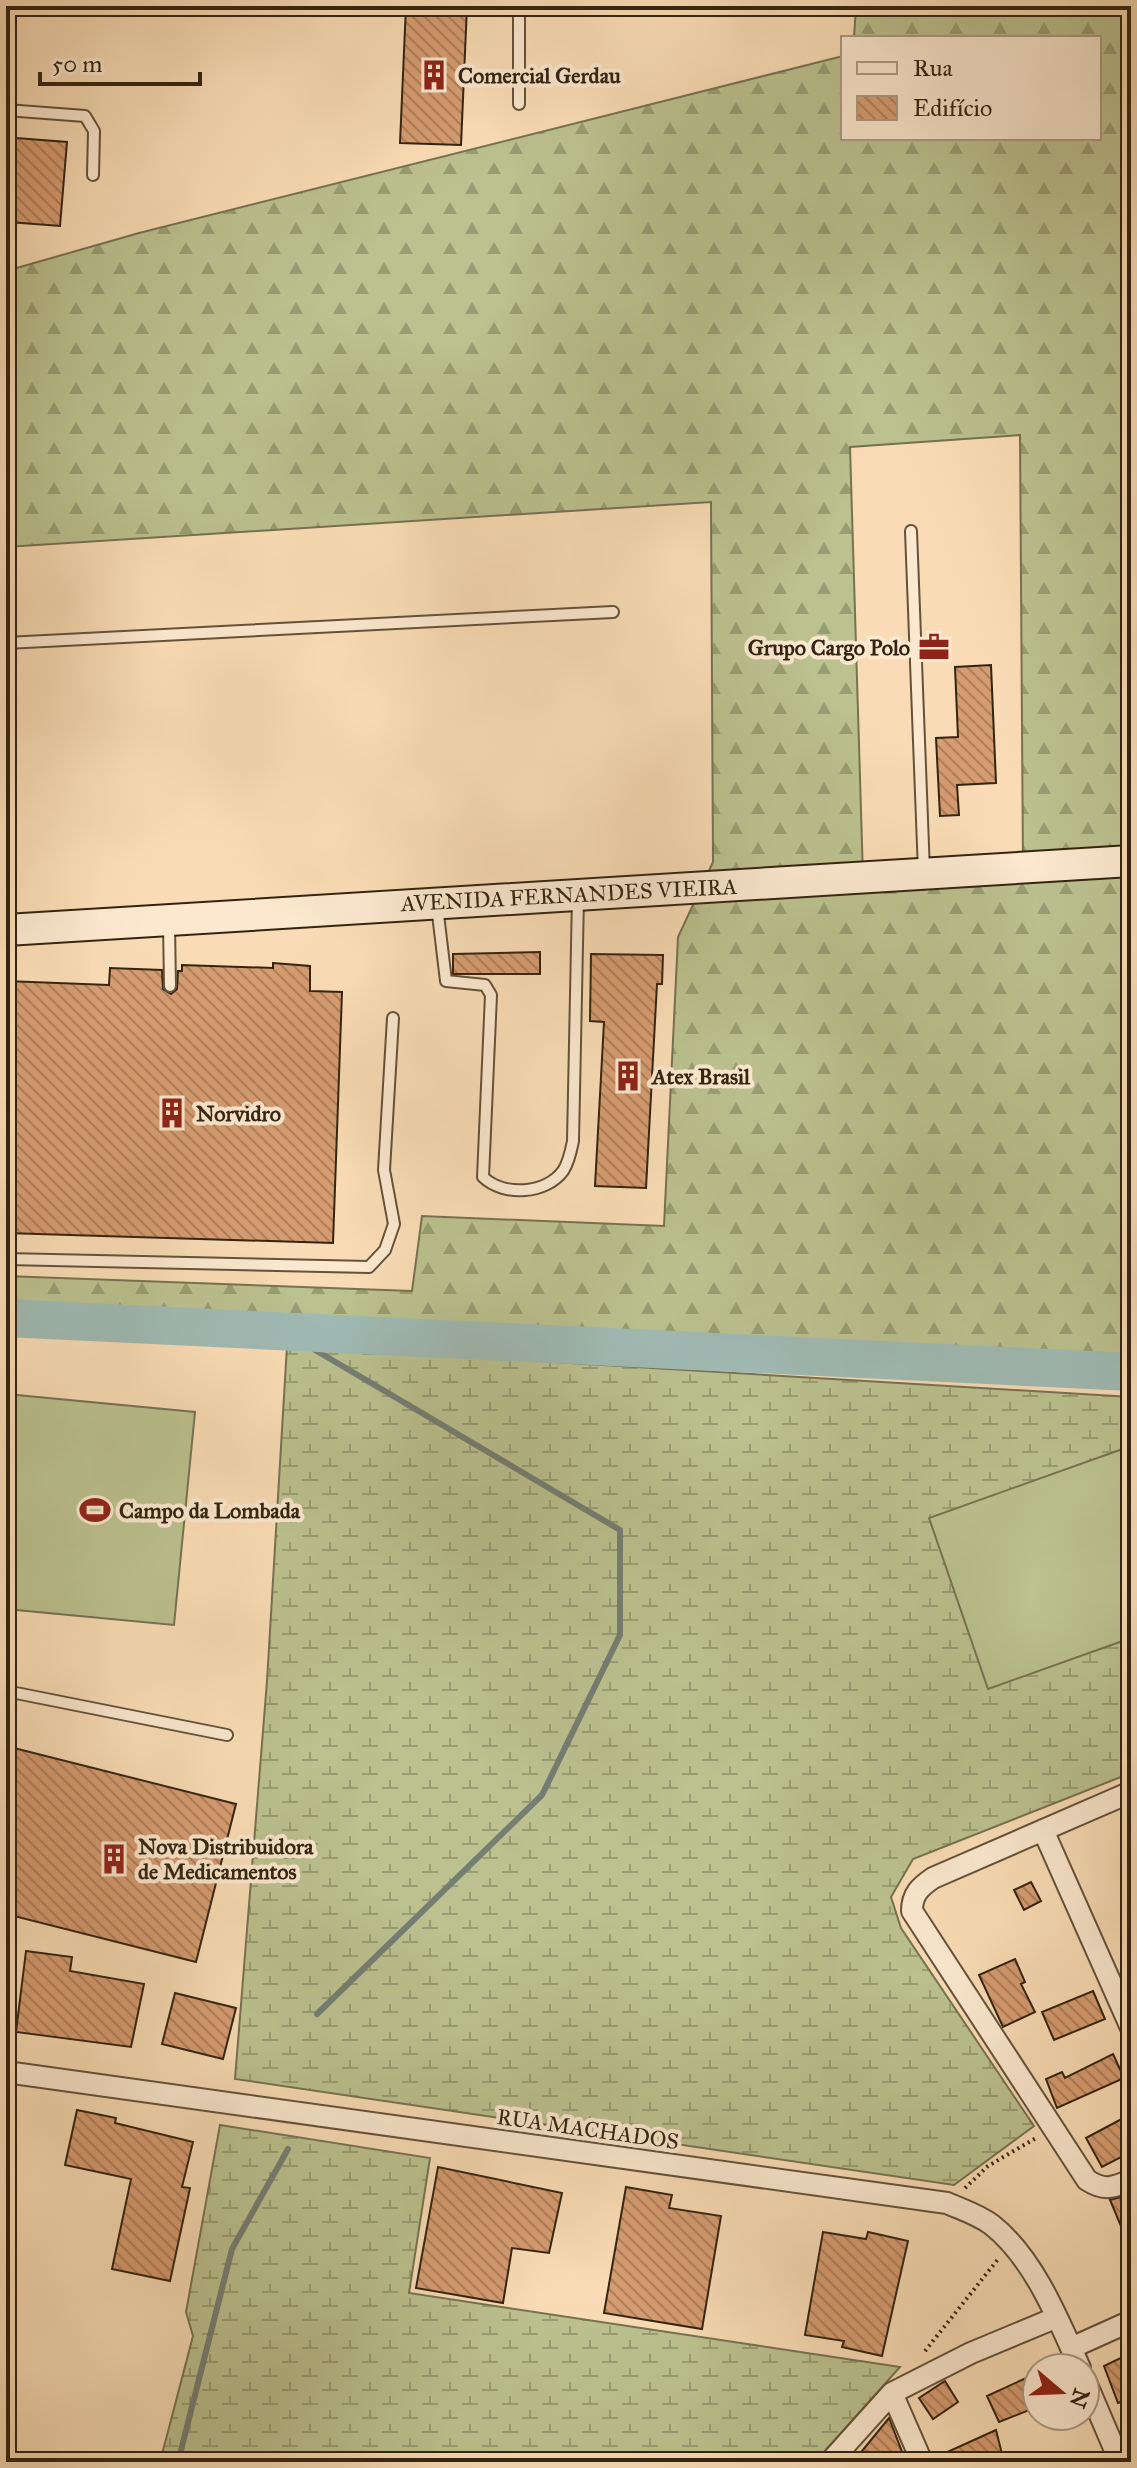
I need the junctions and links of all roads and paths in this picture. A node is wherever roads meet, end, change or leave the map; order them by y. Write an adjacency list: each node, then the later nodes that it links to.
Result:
1 (519, 6): 2 (lane)
2 (519, 104)
3 (6, 110): 4 (lane)
4 (93, 175)
5 (911, 531): 9 (lane)
6 (613, 612): 7 (lane)
7 (6, 643)
8 (1131, 861): 9 (main road, AVENIDA FERNANDES VIEIRA)
9 (924, 874): 10 (main road, AVENIDA FERNANDES VIEIRA)
10 (578, 895): 11 (main road, AVENIDA FERNANDES VIEIRA); 11 (lane)
11 (436, 903): 12 (main road, AVENIDA FERNANDES VIEIRA)
12 (168, 920): 13 (main road, AVENIDA FERNANDES VIEIRA); 14 (lane)
13 (6, 930)
14 (170, 986)
15 (393, 1018): 16 (lane)
16 (6, 1259)
17 (6, 1691): 18 (lane)
18 (227, 1735)
19 (1131, 1792): 20 (street)
20 (1043, 1830): 21 (street); 23 (street)
21 (1131, 2028)
22 (6, 2072): 25 (street, RUA MACHADOS)
23 (1055, 2127): 24 (street); 25 (path)
24 (1131, 2180)
25 (947, 2203): 26 (street, RUA MACHADOS)
26 (1010, 2243): 27 (street, RUA MACHADOS); 31 (path)
27 (1055, 2318): 29 (street, RUA MACHADOS); 32 (street)
28 (1131, 2321): 29 (street)
29 (1071, 2348): 30 (street, RUA MACHADOS)
30 (1073, 2352)
31 (922, 2355)
32 (892, 2393): 34 (street); 35 (street)
33 (1101, 2417): 36 (street)
34 (830, 2462)
35 (922, 2462)
36 (1120, 2462)

